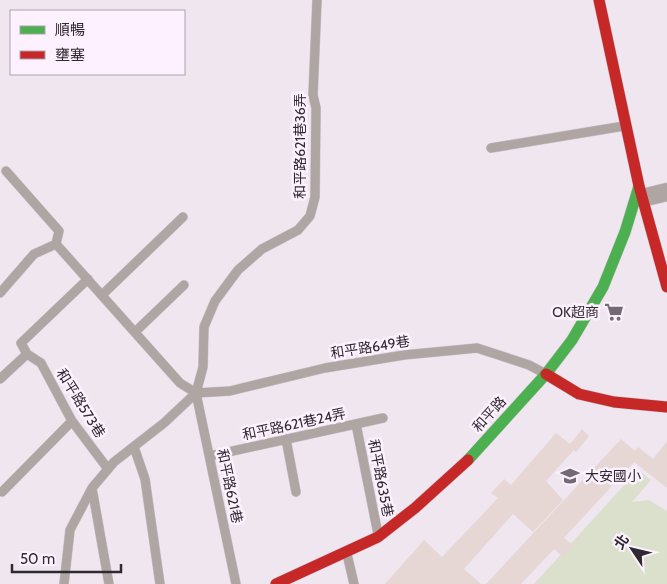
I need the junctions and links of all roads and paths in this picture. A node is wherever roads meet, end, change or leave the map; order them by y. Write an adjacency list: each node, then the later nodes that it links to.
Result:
1 (317, 0): 19 (lane, 和平路621巷36弄)
2 (599, 0): 3 (street, 和平路)
3 (627, 125): 4 (lane); 6 (street, 和平路)
4 (491, 148)
5 (6, 171): 9 (lane)
6 (640, 192): 7 (street); 12 (street, 和平路); 17 (street, 和平路)
7 (667, 192)
8 (183, 217): 14 (lane)
9 (56, 244): 10 (lane); 13 (lane)
10 (88, 279): 14 (lane); 16 (lane)
11 (184, 285): 15 (lane)
12 (667, 287)
13 (0, 293)
14 (102, 295): 15 (lane)
15 (135, 332): 19 (lane)
16 (27, 354): 18 (lane); 22 (lane, 和平路573巷)
17 (546, 374): 19 (lane, 和平路649巷); 20 (street); 31 (street, 和平路)
18 (0, 379)
19 (196, 393): 25 (lane); 26 (lane, 和平路621巷)
20 (667, 407)
21 (383, 418): 23 (lane, 和平路621巷24弄)
22 (72, 420): 27 (lane, 和平路573巷); 29 (lane)
23 (356, 424): 24 (lane, 和平路621巷24弄); 31 (lane, 和平路635巷)
24 (286, 439): 26 (lane, 和平路621巷24弄); 30 (lane)
25 (134, 447): 27 (lane); 35 (lane)
26 (210, 456): 36 (lane, 和平路621巷)
27 (108, 469): 28 (lane)
28 (92, 488): 33 (lane); 34 (lane)
29 (2, 492)
30 (296, 492)
31 (378, 537): 32 (street, 和平路)
32 (346, 552): 37 (street, 和平路); 38 (lane)
33 (64, 584)
34 (109, 584)
35 (160, 584)
36 (236, 584)
37 (276, 584)
38 (354, 584)

